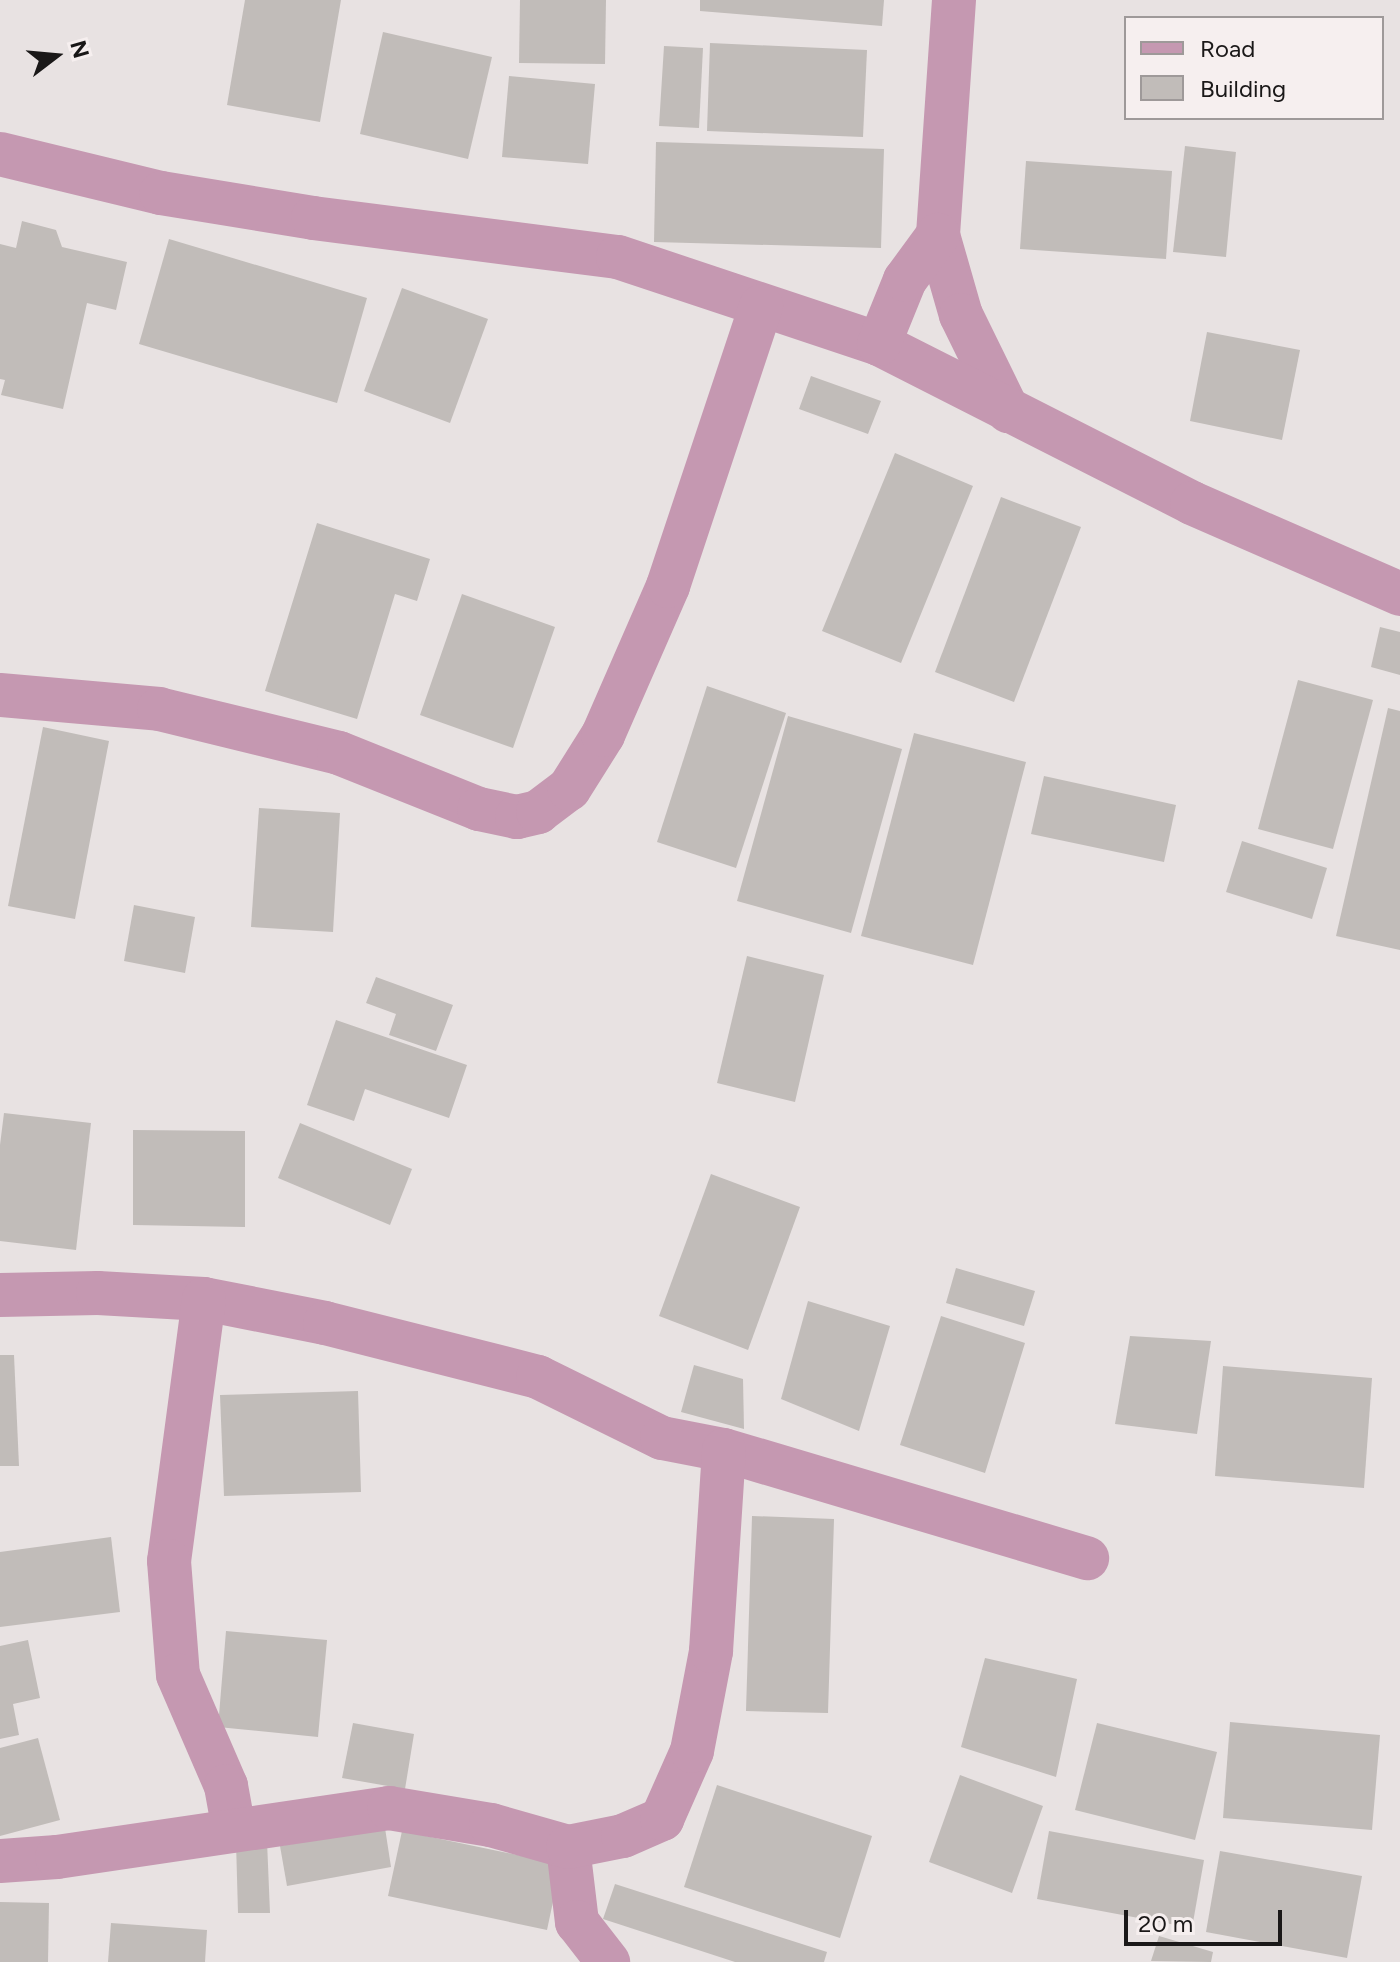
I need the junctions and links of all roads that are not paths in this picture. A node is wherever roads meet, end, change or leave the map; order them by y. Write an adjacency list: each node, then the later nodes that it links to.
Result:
1 (954, 0): 3 (street)
2 (0, 154): 4 (street)
3 (938, 235): 5 (street); 6 (street)
4 (761, 306): 5 (street); 8 (street)
5 (879, 344): 6 (street)
6 (1008, 411): 7 (street)
7 (1400, 594)
8 (0, 695)
9 (0, 1295): 10 (street)
10 (204, 1299): 11 (street); 13 (street)
11 (724, 1450): 12 (street); 14 (street)
12 (1087, 1558)
13 (234, 1830): 14 (street); 15 (street)
14 (568, 1847): 16 (street)
15 (0, 1861)
16 (608, 1962)

